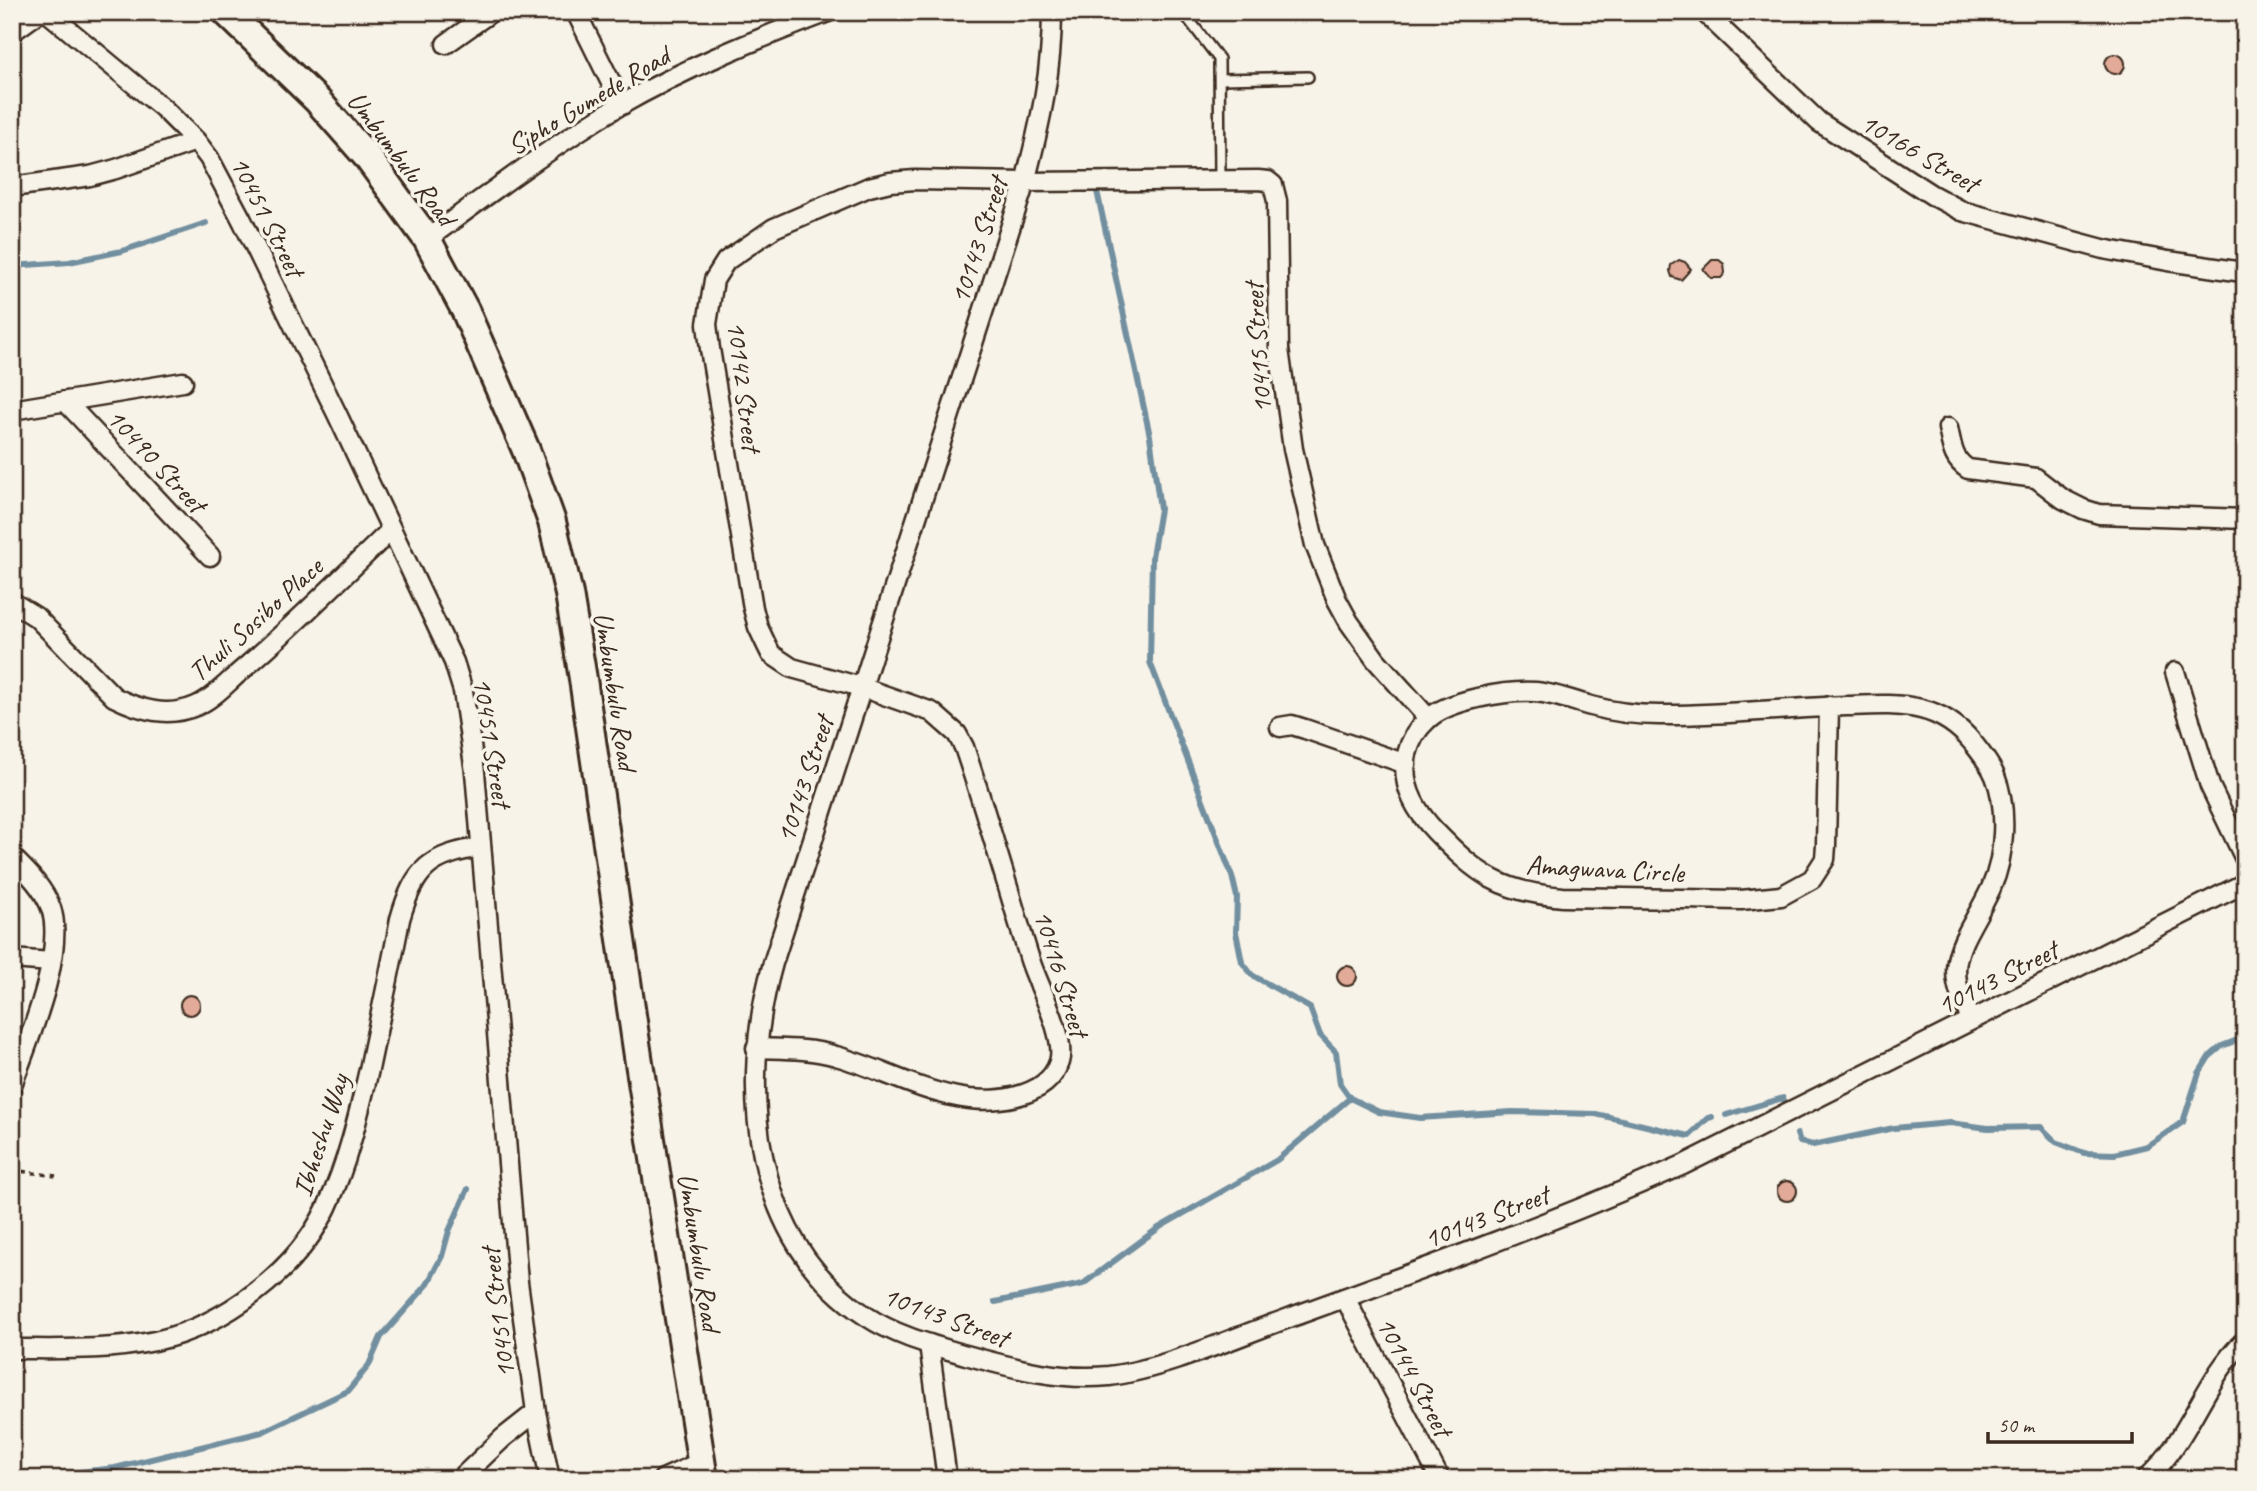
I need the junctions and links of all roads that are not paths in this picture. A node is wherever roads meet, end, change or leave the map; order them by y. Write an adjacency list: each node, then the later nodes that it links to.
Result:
1 (40, 12): 10 (street)
2 (47, 12): 15 (street, 10451 Street)
3 (226, 12): 19 (main road, Umbumbulu Road)
4 (491, 12): 11 (street)
5 (576, 12): 14 (street)
6 (828, 12): 14 (street, Sipho Gumede Road)
7 (1052, 12): 17 (street, 10143 Street)
8 (1183, 12): 13 (lane)
9 (1704, 12): 20 (street, 10166 Street)
10 (12, 32)
11 (446, 44)
12 (1308, 77): 13 (lane)
13 (1220, 79): 16 (lane)
14 (622, 105): 19 (street, Sipho Gumede Road)
15 (197, 141): 18 (street); 26 (street, 10451 Street)
16 (1220, 180): 17 (street, 10415 Street); 32 (street, 10415 Street)
17 (1025, 182): 30 (street, 10143 Street); 30 (street, 10142 Street)
18 (12, 187)
19 (427, 239): 49 (main road, Umbumbulu Road)
20 (2236, 271)
21 (183, 382): 22 (street)
22 (65, 401): 23 (street); 27 (street, 10490 Street)
23 (12, 410)
24 (1948, 428): 25 (street)
25 (2245, 519)
26 (390, 531): 28 (street, Thuli Sosibo Place); 35 (street, 10451 Street)
27 (210, 556)
28 (12, 602)
29 (2175, 672): 37 (street)
30 (861, 687): 42 (street, 10143 Street); 42 (street, 10416 Street)
31 (1829, 706): 32 (street); 34 (street, Amagwava Circle); 41 (street)
32 (1428, 718): 34 (street, Amagwava Circle)
33 (1280, 727): 34 (street)
34 (1406, 764)
35 (481, 847): 47 (street, Ibheshu Way); 48 (street, 10451 Street)
36 (12, 856): 40 (street)
37 (2245, 859)
38 (2245, 884): 41 (street, 10143 Street)
39 (12, 959): 40 (street)
40 (51, 962): 43 (street)
41 (1972, 1019): 44 (street, 10143 Street)
42 (756, 1048): 46 (street, 10143 Street)
43 (12, 1085)
44 (1345, 1298): 46 (street, 10143 Street); 54 (street, 10144 Street)
45 (2245, 1340): 55 (street)
46 (929, 1344): 53 (street)
47 (12, 1349)
48 (536, 1412): 50 (street); 51 (street, 10451 Street)
49 (702, 1471): 52 (street)
50 (460, 1479)
51 (550, 1479)
52 (663, 1479)
53 (947, 1479)
54 (1440, 1479)
55 (2146, 1479)

